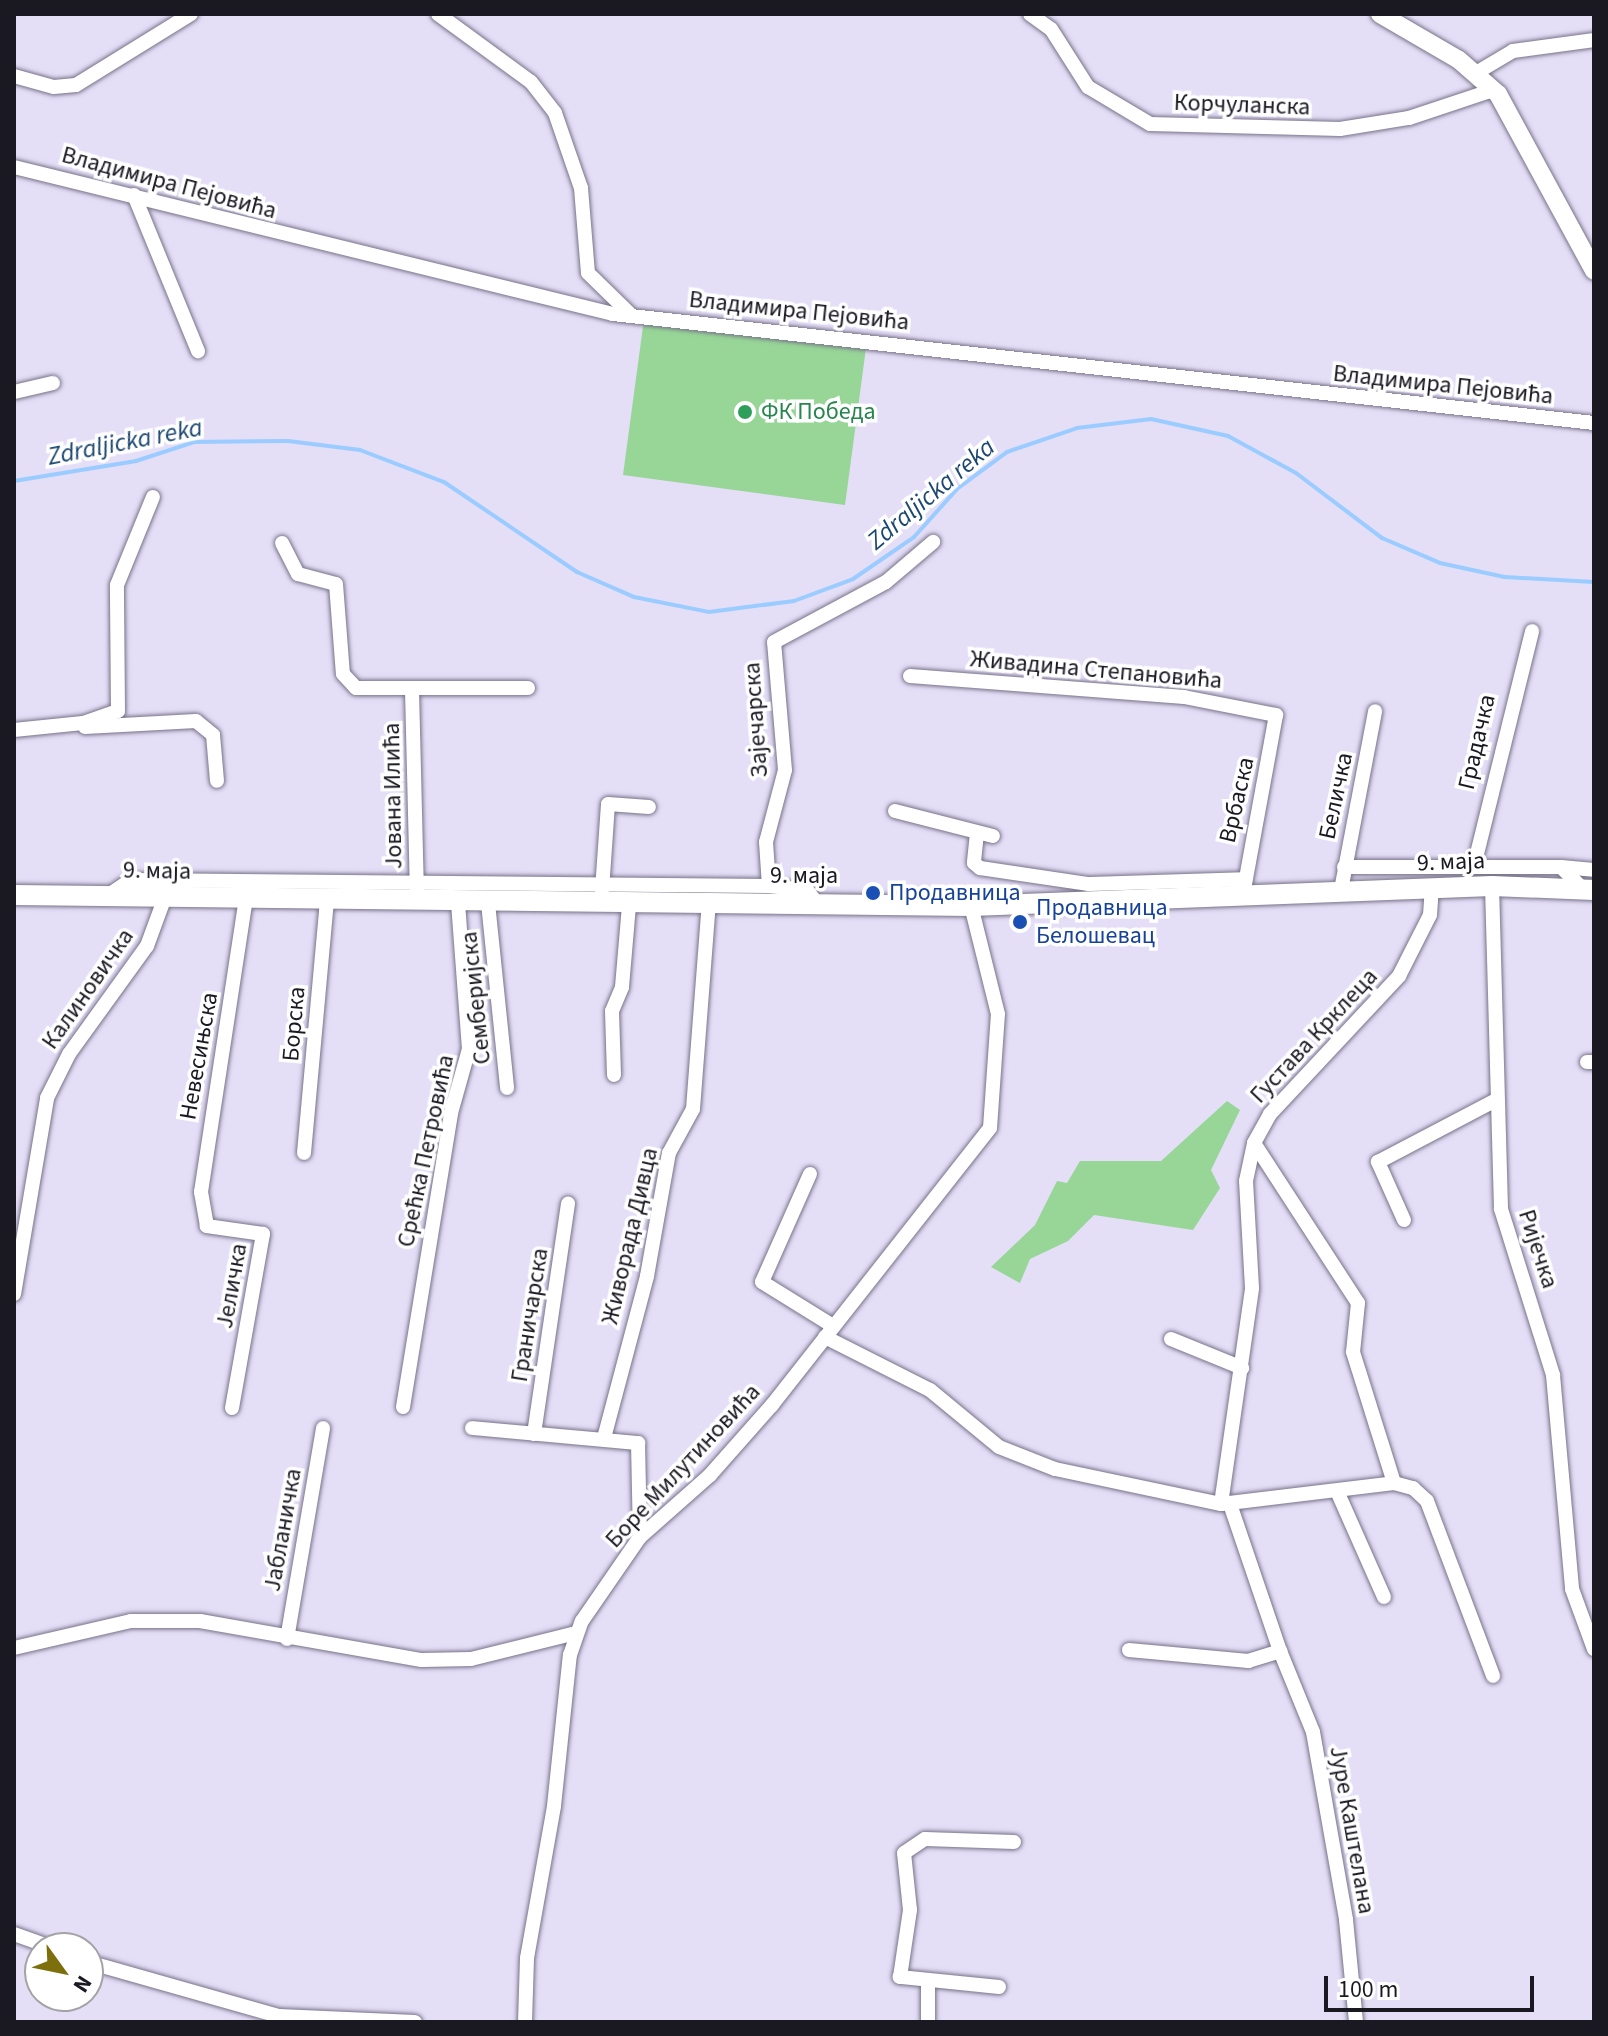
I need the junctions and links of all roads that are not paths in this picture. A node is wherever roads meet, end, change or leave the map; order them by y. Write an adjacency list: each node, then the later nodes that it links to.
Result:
1 (191, 14): 7 (street)
2 (438, 14): 12 (street)
3 (1030, 14): 8 (street, Корчуланска)
4 (1380, 14): 6 (street)
5 (1594, 40): 6 (street)
6 (1476, 73): 8 (street)
7 (14, 76)
8 (1493, 90): 11 (street)
9 (14, 167): 10 (street, Владимира Пејовића)
10 (134, 195): 12 (street, Владимира Пејовића); 13 (street)
11 (1594, 271)
12 (629, 313): 16 (street, Владимира Пејовића)
13 (198, 351)
14 (53, 383): 15 (street)
15 (14, 392)
16 (1594, 423)
17 (153, 497): 26 (street)
18 (933, 542): 37 (street, Зајечарска)
19 (282, 543): 23 (street, Јована Илића)
20 (1532, 631): 33 (street, Градачка)
21 (910, 676): 25 (street, Живадина Степановића)
22 (528, 688): 23 (street, Јована Илића)
23 (412, 690): 43 (street, Јована Илића)
24 (1375, 711): 34 (street, Беличка)
25 (1276, 715): 39 (street, Врбаска)
26 (83, 723): 27 (street); 28 (street)
27 (14, 730)
28 (217, 781)
29 (649, 807): 44 (street)
30 (895, 811): 31 (street)
31 (977, 833): 32 (street); 39 (street)
32 (993, 836)
33 (1474, 866): 34 (street); 35 (street)
34 (1344, 867): 42 (street, Беличка)
35 (1561, 867): 36 (street); 41 (street)
36 (1594, 870)
37 (769, 886): 44 (street); 51 (street)
38 (1492, 886): 40 (main road, 9. маја); 41 (main road, 9. маја); 58 (street, Ријечка)
39 (1244, 887): 42 (main road, 9. маја); 55 (main road, 9. маја)
40 (1432, 888): 42 (main road, 9. маја); 59 (street, Густава Крклеца)
41 (1588, 889)
42 (1341, 890)
43 (417, 894): 44 (street); 46 (street); 49 (main road, 9. маја); 52 (main road, 9. маја)
44 (602, 894): 53 (main road, 9. маја); 54 (main road, 9. маја)
45 (14, 895): 46 (main road, 9. маја)
46 (107, 896): 47 (main road, 9. маја)
47 (165, 897): 48 (main road, 9. маја); 65 (street, Калиновичка)
48 (246, 899): 49 (main road, 9. маја); 64 (street, Невесињска)
49 (327, 900): 60 (street, Борска)
50 (709, 902): 51 (main road, 9. маја); 54 (main road, 9. маја); 74 (street, Живорада Дивца)
51 (816, 902): 55 (main road, 9. маја)
52 (458, 903): 53 (main road, 9. маја); 69 (street, Срећка Петровића)
53 (488, 903): 57 (street, Семберијска)
54 (629, 905): 56 (street)
55 (971, 906): 66 (street, Боре Милутиновића)
56 (614, 1075)
57 (507, 1088)
58 (1496, 1100): 63 (street); 83 (street, Ријечка)
59 (1254, 1143): 68 (street, Густава Крклеца); 75 (street)
60 (304, 1153)
61 (810, 1174): 66 (street)
62 (568, 1203): 73 (street, Граничарска)
63 (1404, 1220)
64 (204, 1221): 70 (street, Јеличка)
65 (14, 1294)
66 (829, 1331): 77 (street); 78 (street, Боре Милутиновића)
67 (1171, 1339): 68 (street)
68 (1242, 1368): 77 (street, Густава Крклеца)
69 (403, 1407)
70 (232, 1408)
71 (323, 1428): 81 (street, Јабланичка)
72 (472, 1428): 73 (street)
73 (534, 1434): 74 (street)
74 (604, 1438): 78 (street)
75 (1394, 1483): 76 (street); 86 (street)
76 (1337, 1491): 77 (street); 79 (street)
77 (1225, 1504): 85 (street, Јуре Каштелана)
78 (640, 1537): 80 (street, Боре Милутиновића)
79 (1384, 1597)
80 (576, 1633): 81 (street); 94 (street, Боре Милутиновића)
81 (287, 1639): 82 (street)
82 (14, 1648)
83 (1594, 1649)
84 (1129, 1650): 85 (street)
85 (1280, 1651): 96 (street, Јуре Каштелана)
86 (1493, 1676)
87 (1014, 1842): 89 (street)
88 (104, 1967): 91 (street)
89 (928, 1984): 90 (street); 95 (street)
90 (999, 1987)
91 (279, 2016): 92 (street); 93 (street)
92 (263, 2022)
93 (415, 2022)
94 (525, 2022)
95 (928, 2022)
96 (1356, 2022)

